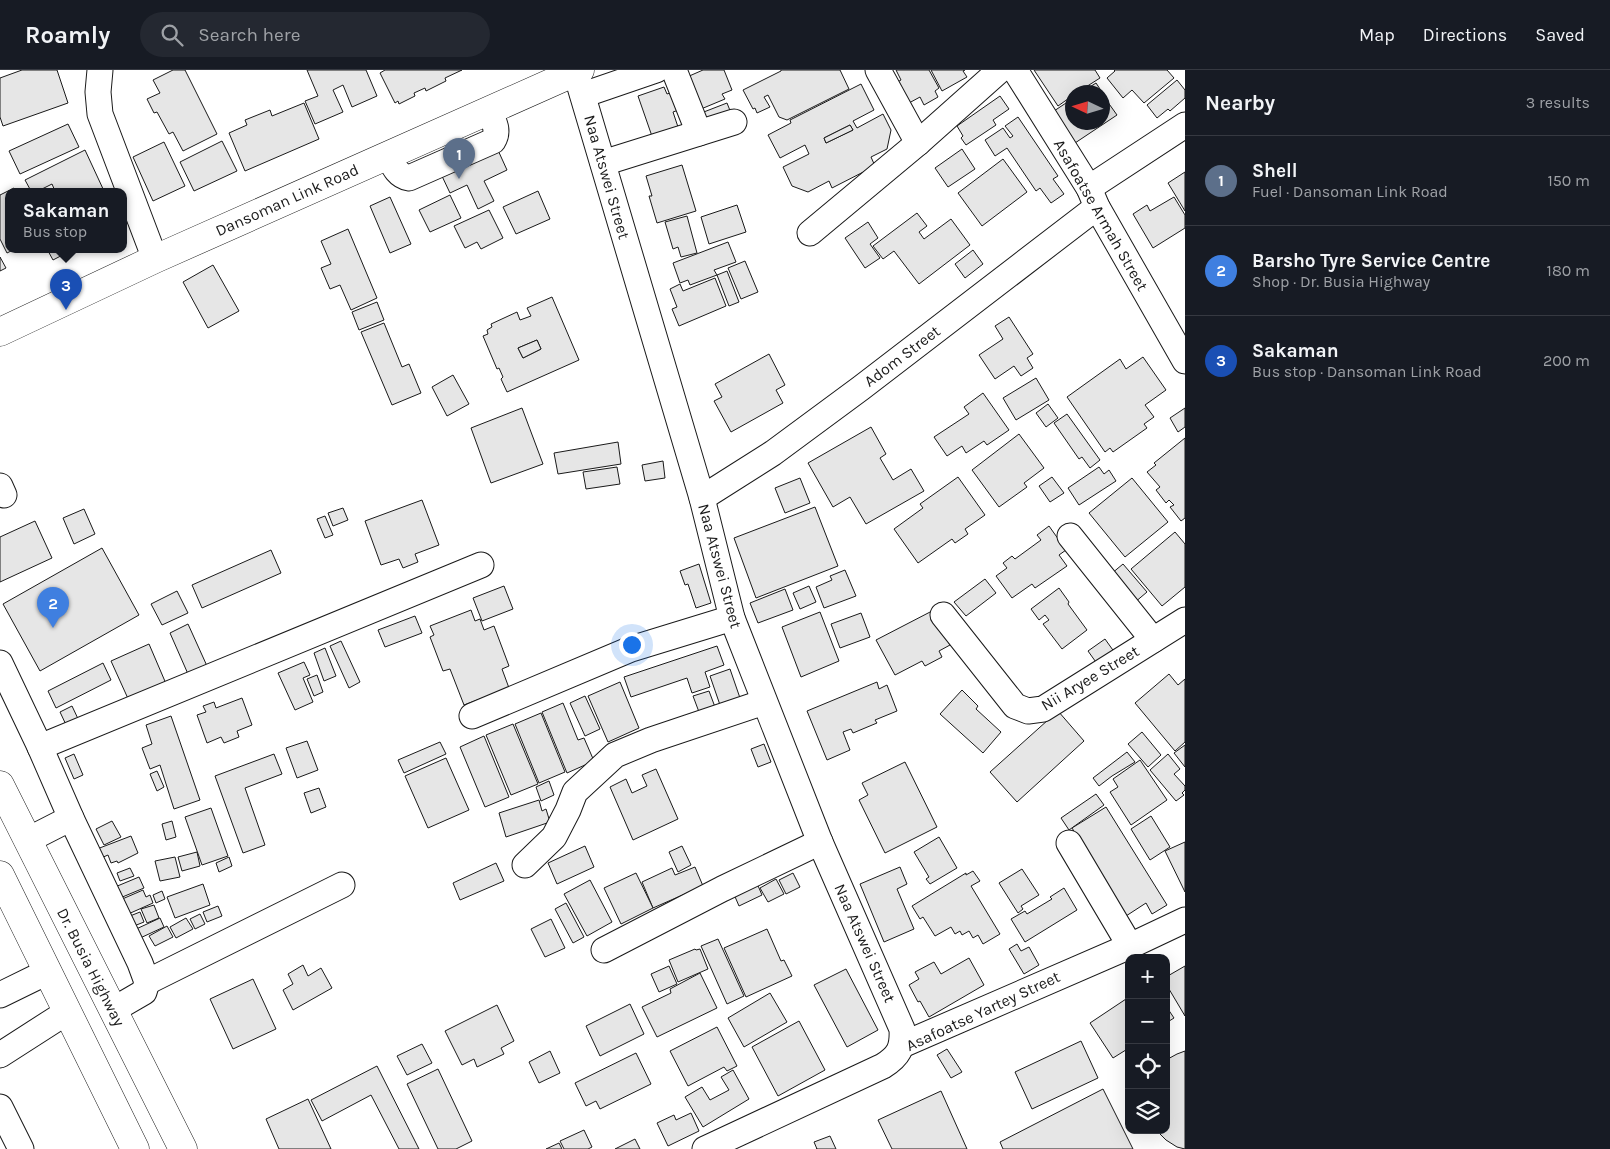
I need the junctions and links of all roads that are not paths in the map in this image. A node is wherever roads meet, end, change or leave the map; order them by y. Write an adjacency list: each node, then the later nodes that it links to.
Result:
1 (100, 70): 15 (street)
2 (656, 70): 7 (street)
3 (674, 70): 10 (street)
4 (878, 70): 11 (street)
5 (1000, 70): 11 (street)
6 (1015, 70): 13 (street, Asafoatse Armah Street)
7 (579, 77): 12 (street, Naa Atswei Street); 15 (main road, Dansoman Link Road)
8 (734, 122): 10 (street)
9 (1185, 124): 13 (street, Adom Street)
10 (699, 133): 12 (street)
11 (918, 142): 14 (street)
12 (603, 163): 18 (street, Naa Atswei Street)
13 (1093, 198): 17 (street, Asafoatse Armah Street); 18 (street, Adom Street)
14 (810, 233)
15 (155, 259): 16 (main road, Dansoman Link Road)
16 (0, 332)
17 (1182, 348)
18 (702, 498): 22 (street, Naa Atswei Street)
19 (1070, 536): 24 (street)
20 (481, 565): 28 (street)
21 (943, 615): 24 (street, Nii Aryee Street)
22 (732, 618): 26 (street, Naa Atswei Street); 27 (street)
23 (1185, 620): 24 (street, Nii Aryee Street)
24 (1153, 640)
25 (0, 663): 28 (street)
26 (764, 702): 32 (street, Naa Atswei Street); 34 (street)
27 (472, 716)
28 (40, 747): 30 (street)
29 (0, 785): 31 (main road, Dr. Busia Highway)
30 (71, 818): 31 (street); 41 (street)
31 (28, 840): 43 (main road, Dr. Busia Highway)
32 (820, 842): 39 (street); 45 (street, Naa Atswei Street)
33 (1069, 843): 38 (street)
34 (525, 865)
35 (0, 874): 40 (main road)
36 (342, 885): 41 (street)
37 (1185, 920): 38 (street, Asafoatse Yartey Street)
38 (1130, 946): 45 (street, Asafoatse Yartey Street)
39 (604, 950)
40 (47, 972): 42 (street); 44 (main road)
41 (147, 982): 43 (street)
42 (0, 995)
43 (113, 1010): 50 (main road, Dr. Busia Highway)
44 (67, 1012): 46 (street); 49 (main road)
45 (902, 1045): 51 (street, Asafoatse Yartey Street)
46 (0, 1055)
47 (0, 1107): 48 (street)
48 (21, 1149)
49 (135, 1149)
50 (183, 1149)
51 (705, 1149)

